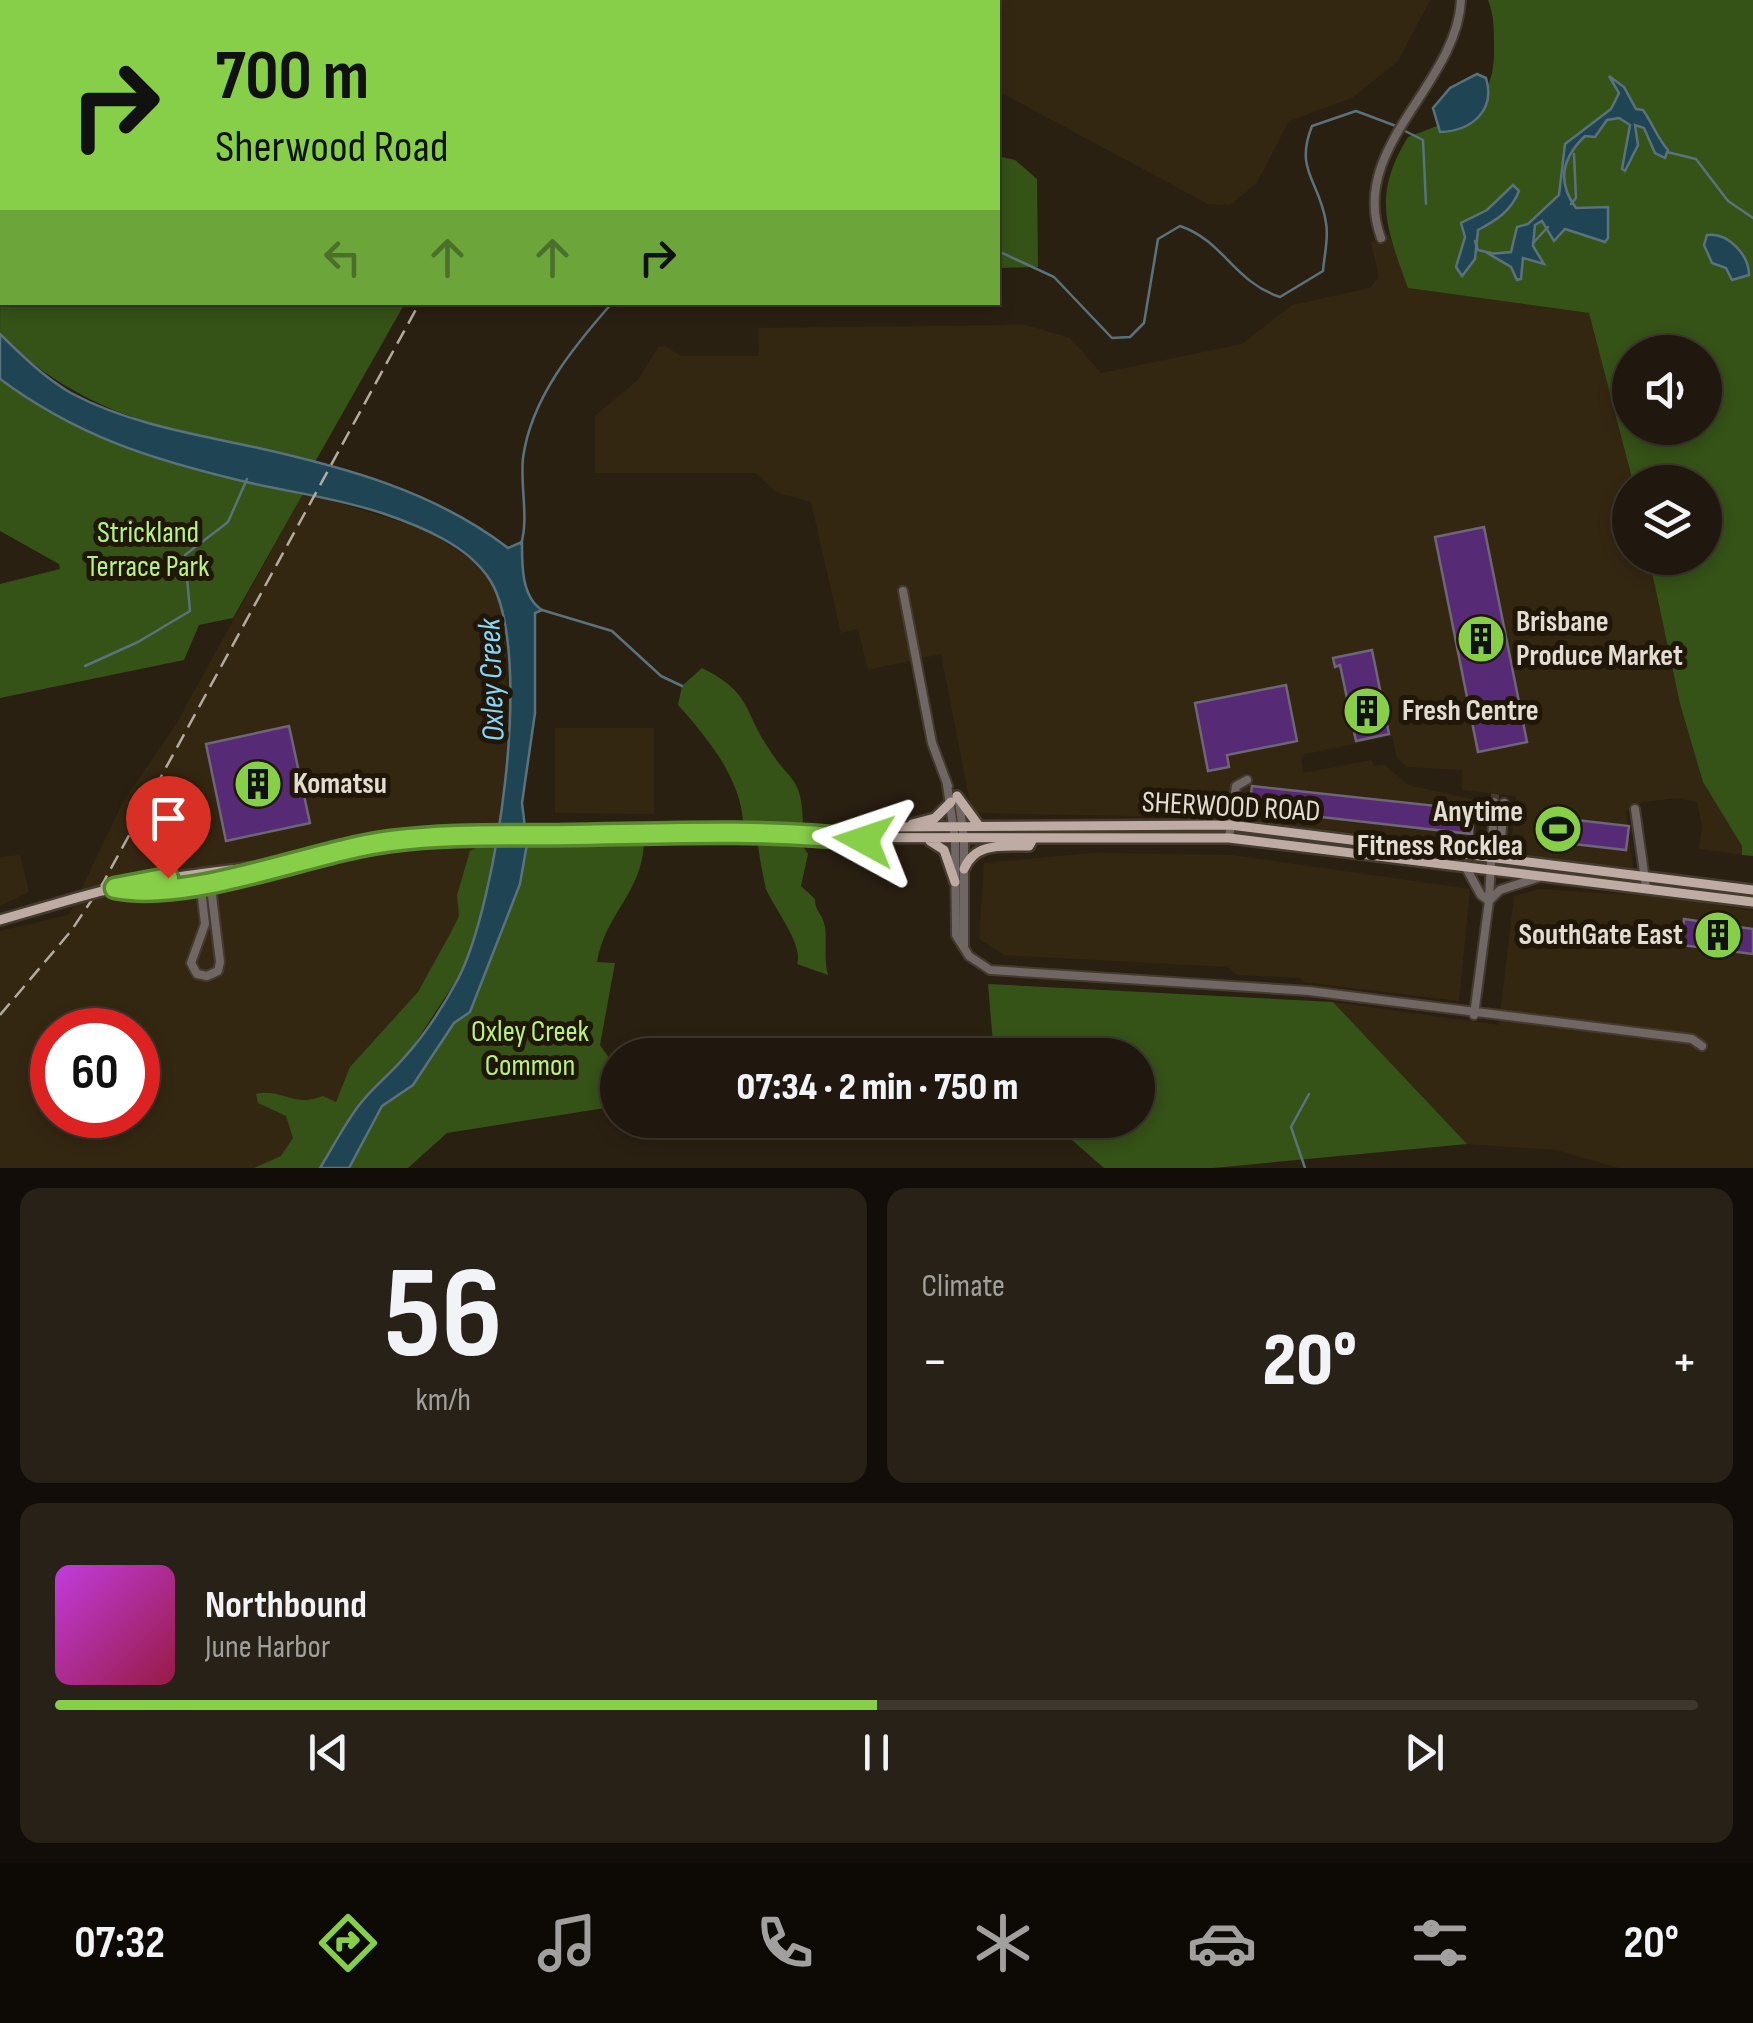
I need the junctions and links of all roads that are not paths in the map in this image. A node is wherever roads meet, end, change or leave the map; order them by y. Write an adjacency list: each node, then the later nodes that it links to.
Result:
1 (1461, 0): 2 (street)
2 (1380, 238)
3 (903, 591): 5 (street)
4 (1248, 780): 9 (street)
5 (954, 799): 8 (main road); 10 (main road); 11 (street)
6 (1499, 803): 17 (street)
7 (1635, 809): 20 (street)
8 (980, 826): 9 (main road, SHERWOOD ROAD); 11 (main road, SHERWOOD ROAD)
9 (1230, 826): 13 (street); 17 (main road, SHERWOOD ROAD)
10 (905, 827): 11 (main road, SHERWOOD ROAD); 12 (main road, SHERWOOD ROAD)
11 (958, 827): 16 (street)
12 (823, 835): 15 (main road, SHERWOOD ROAD); 22 (main road, SHERWOOD ROAD)
13 (1228, 838): 14 (main road, SHERWOOD ROAD); 18 (main road, SHERWOOD ROAD)
14 (1033, 839): 16 (main road, SHERWOOD ROAD); 19 (main road)
15 (928, 840): 16 (main road, SHERWOOD ROAD); 23 (main road)
16 (960, 840): 19 (street); 23 (street)
17 (1493, 863): 18 (main road, SHERWOOD ROAD); 20 (main road, SHERWOOD ROAD); 21 (main road, SHERWOOD ROAD); 26 (street)
18 (1465, 866): 26 (street)
19 (964, 869): 29 (street)
20 (1641, 874): 24 (street); 25 (main road, SHERWOOD ROAD)
21 (1544, 875): 24 (main road, SHERWOOD ROAD); 26 (street)
22 (205, 879): 22 (street); 28 (main road, SHERWOOD ROAD, bridge)
23 (956, 882): 29 (street)
24 (1646, 887): 27 (main road, SHERWOOD ROAD)
25 (1753, 890)
26 (1490, 902): 30 (street)
27 (1753, 902)
28 (0, 920)
29 (964, 946): 30 (street)
30 (1474, 1015): 31 (street)
31 (1702, 1046)

